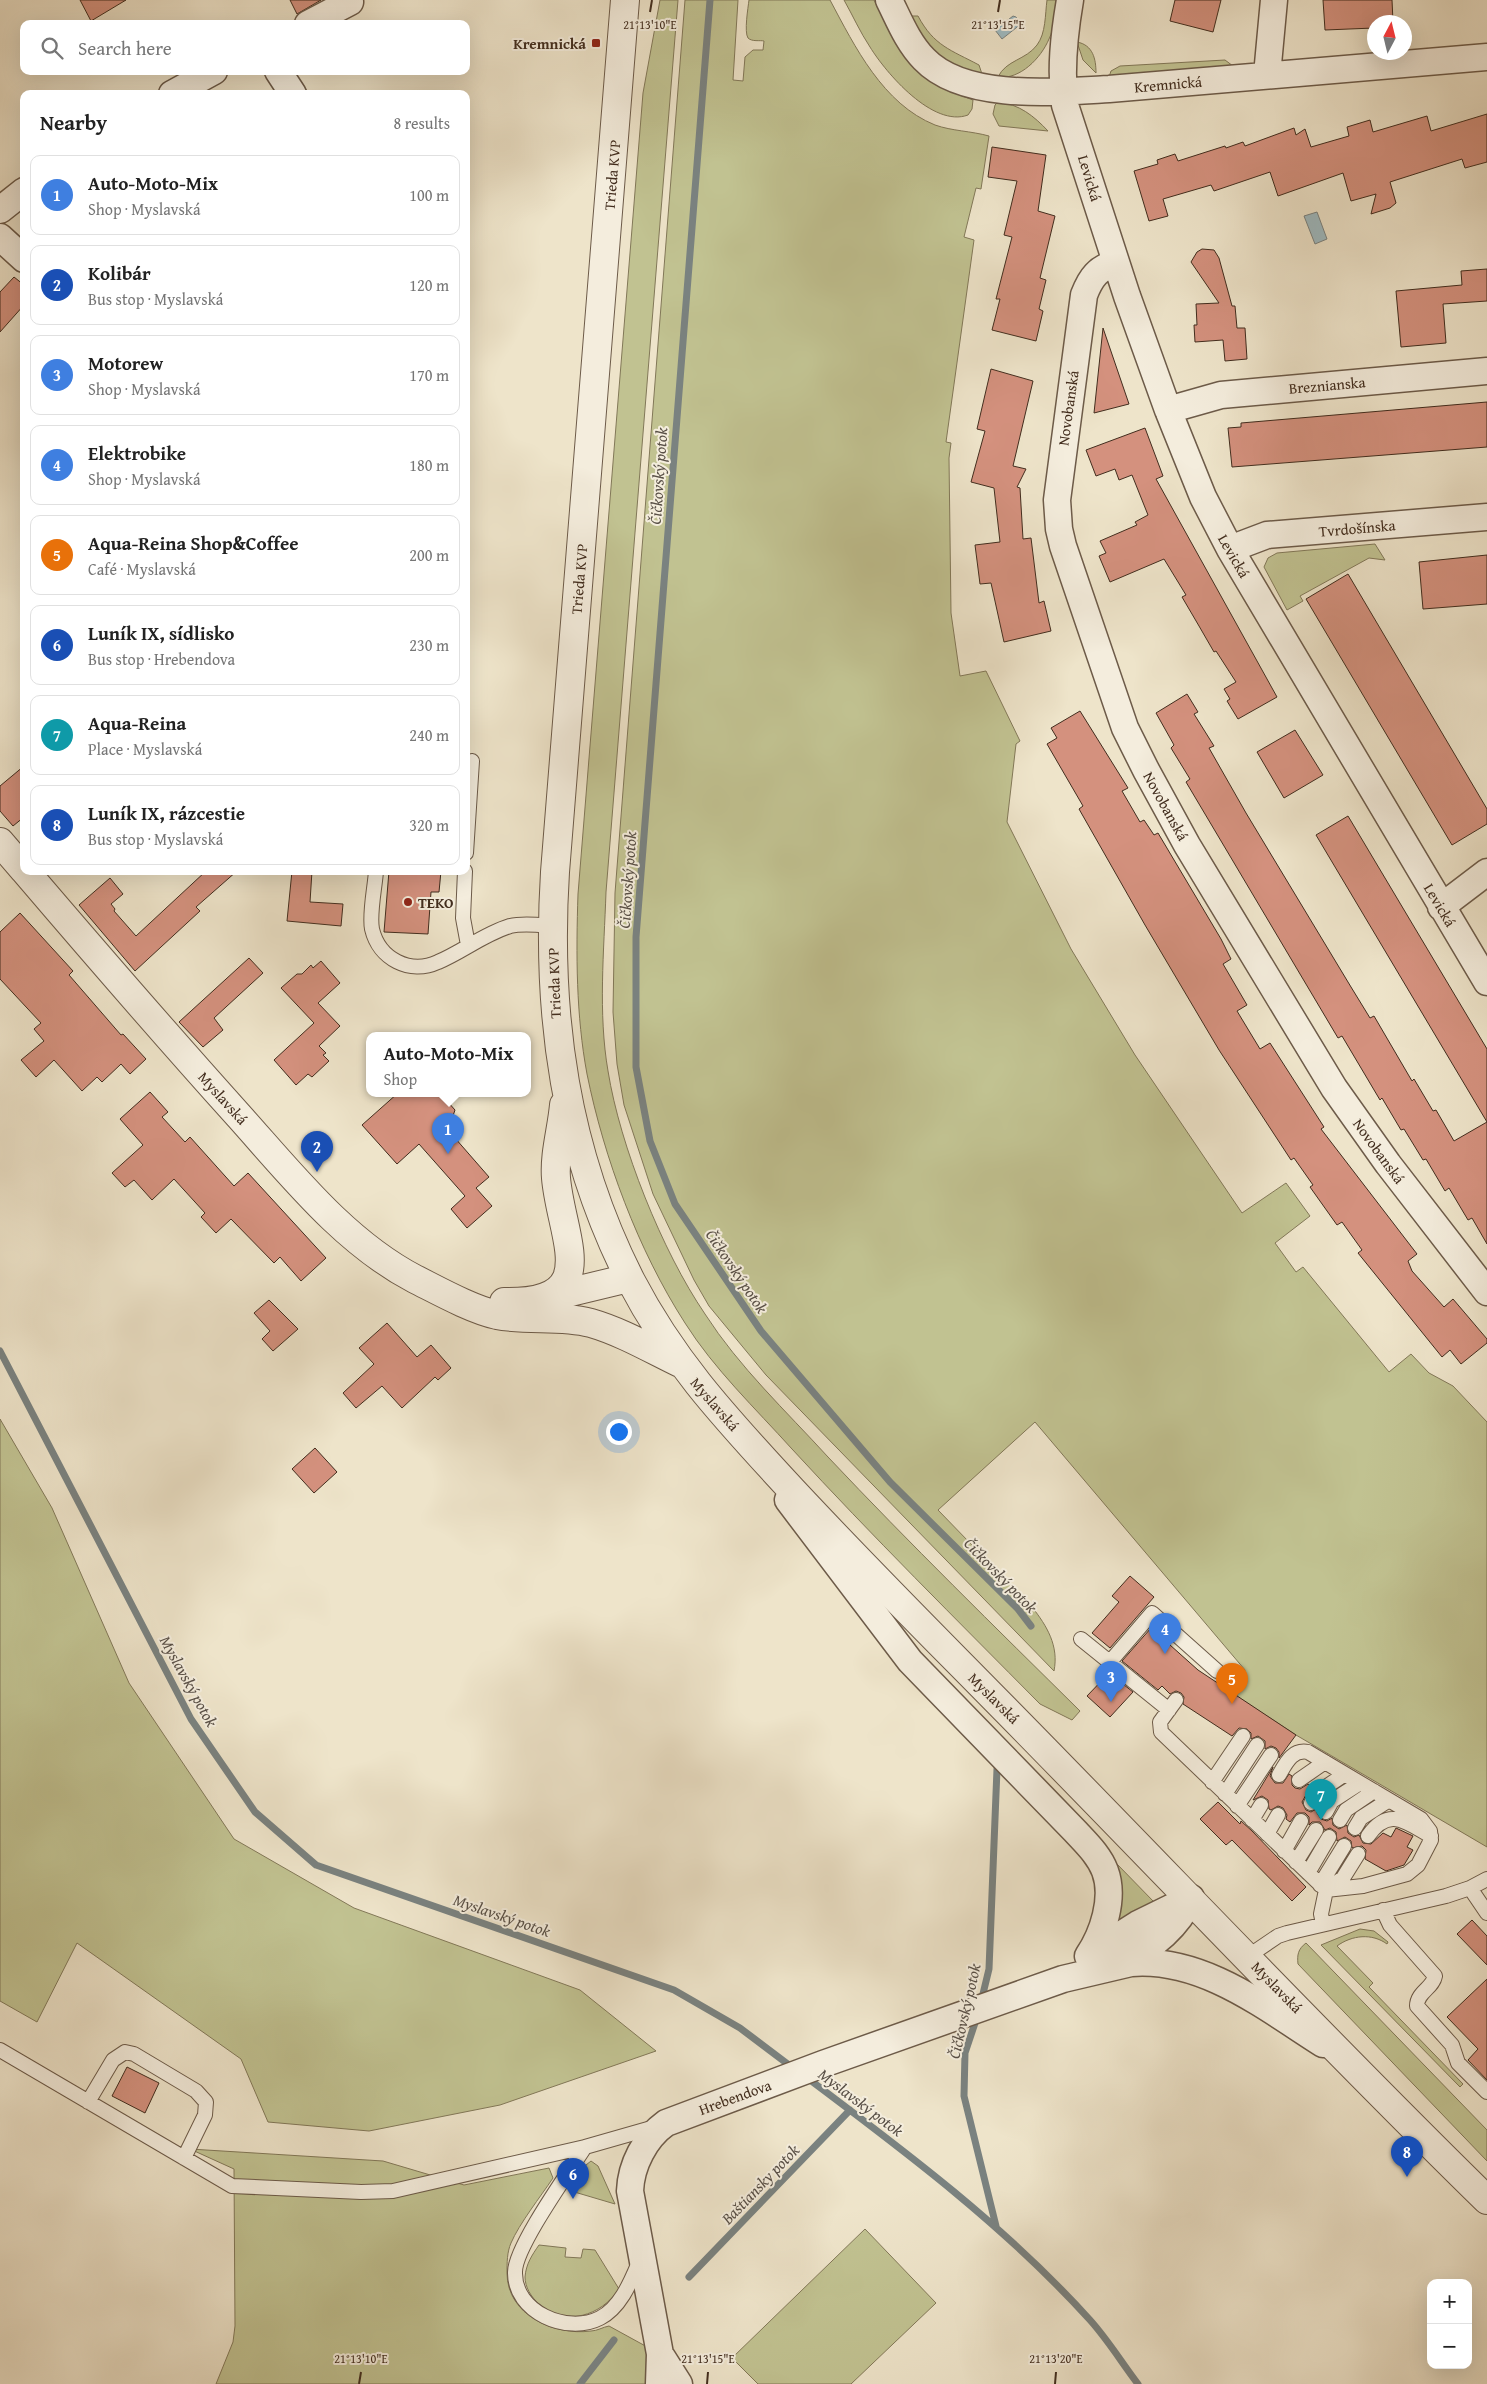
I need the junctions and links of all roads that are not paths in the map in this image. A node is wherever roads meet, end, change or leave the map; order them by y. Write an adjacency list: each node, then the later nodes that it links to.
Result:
1 (625, 0): 32 (street, Trieda KVP)
2 (888, 0): 13 (street, Kremnická)
3 (1070, 0): 13 (street, Levická)
4 (1274, 0): 10 (street)
5 (350, 2): 6 (street)
6 (316, 20)
7 (1487, 57): 10 (street, Kremnická)
8 (207, 75): 11 (street)
9 (281, 75): 12 (street)
10 (1267, 75): 13 (street, Kremnická)
11 (179, 90)
12 (290, 90)
13 (1063, 92): 18 (street, Levická)
14 (20, 193): 15 (street)
15 (0, 210)
16 (0, 237): 17 (street)
17 (20, 255)
18 (1116, 263): 20 (street, Levická); 37 (street, Novobanská)
19 (1487, 371): 20 (street, Breznianska)
20 (1168, 410): 22 (street, Levická)
21 (1487, 517): 22 (street, Tvrdošínska)
22 (1230, 549): 31 (street, Levická)
23 (472, 761): 24 (lane)
24 (470, 792)
25 (0, 842): 26 (street, Myslavská)
26 (20, 866)
27 (1487, 872): 31 (street)
28 (27, 875): 38 (street, Myslavská)
29 (376, 875): 33 (lane)
30 (465, 875): 33 (lane)
31 (1441, 908): 34 (street, Levická)
32 (552, 926): 33 (lane); 35 (street, Trieda KVP)
33 (468, 945)
34 (1487, 982)
35 (564, 1079): 36 (street, Trieda KVP); 39 (street)
36 (630, 1278): 39 (street, Myslavská); 40 (street, Trieda KVP)
37 (1487, 1292)
38 (448, 1294): 39 (street, Myslavská); 40 (street, Myslavská)
39 (545, 1298)
40 (680, 1363): 41 (street, Myslavská)
41 (720, 1412): 79 (street, Myslavská); 83 (street)
42 (1080, 1639): 43 (lane)
43 (1109, 1663): 44 (lane); 52 (lane)
44 (1217, 1671)
45 (1243, 1736): 52 (lane)
46 (1257, 1745): 55 (lane)
47 (1272, 1755): 59 (lane)
48 (1325, 1762): 49 (lane); 50 (lane); 51 (lane)
49 (1345, 1774): 53 (lane); 57 (lane)
50 (1279, 1775)
51 (1299, 1780)
52 (1212, 1782): 55 (lane)
53 (1360, 1783): 54 (lane); 60 (lane)
54 (1374, 1791): 56 (lane); 63 (lane)
55 (1225, 1794): 59 (lane)
56 (1389, 1800): 65 (lane); 69 (lane)
57 (1311, 1803)
58 (1261, 1805): 62 (lane)
59 (1237, 1806): 62 (lane)
60 (1326, 1812)
61 (1278, 1815): 67 (lane)
62 (1252, 1820): 67 (lane)
63 (1340, 1820)
64 (1301, 1821): 72 (lane)
65 (1354, 1828)
66 (1316, 1830): 74 (lane)
67 (1267, 1834): 72 (lane)
68 (1368, 1836): 69 (lane)
69 (1431, 1836): 77 (lane)
70 (1329, 1837): 75 (lane)
71 (1344, 1846): 77 (lane)
72 (1284, 1851): 74 (lane)
73 (1358, 1854): 77 (lane)
74 (1296, 1862): 75 (lane)
75 (1308, 1873): 77 (lane)
76 (1487, 1879): 78 (lane)
77 (1323, 1888): 82 (lane)
78 (1470, 1888): 80 (lane); 81 (lane)
79 (1191, 1898): 83 (street); 84 (street, Myslavská); 85 (street)
80 (1383, 1910): 82 (lane); 89 (lane)
81 (1487, 1913)
82 (1322, 1924): 84 (lane)
83 (1088, 1956): 86 (street)
84 (1247, 1957): 88 (street, Myslavská)
85 (1112, 1966): 86 (street, Hrebendova); 88 (street)
86 (1063, 1980): 91 (street, Hrebendova)
87 (0, 2050): 90 (lane)
88 (1341, 2054): 94 (street, Myslavská)
89 (1487, 2092)
90 (88, 2102): 93 (lane); 93 (lane)
91 (666, 2123): 92 (lane); 95 (street, Hrebendova)
92 (585, 2147): 93 (lane); 95 (lane)
93 (184, 2158)
94 (1487, 2200)
95 (642, 2257): 96 (street, Hrebendova)
96 (660, 2354): 97 (street, Hrebendova); 98 (street)
97 (659, 2384)
98 (679, 2384)

